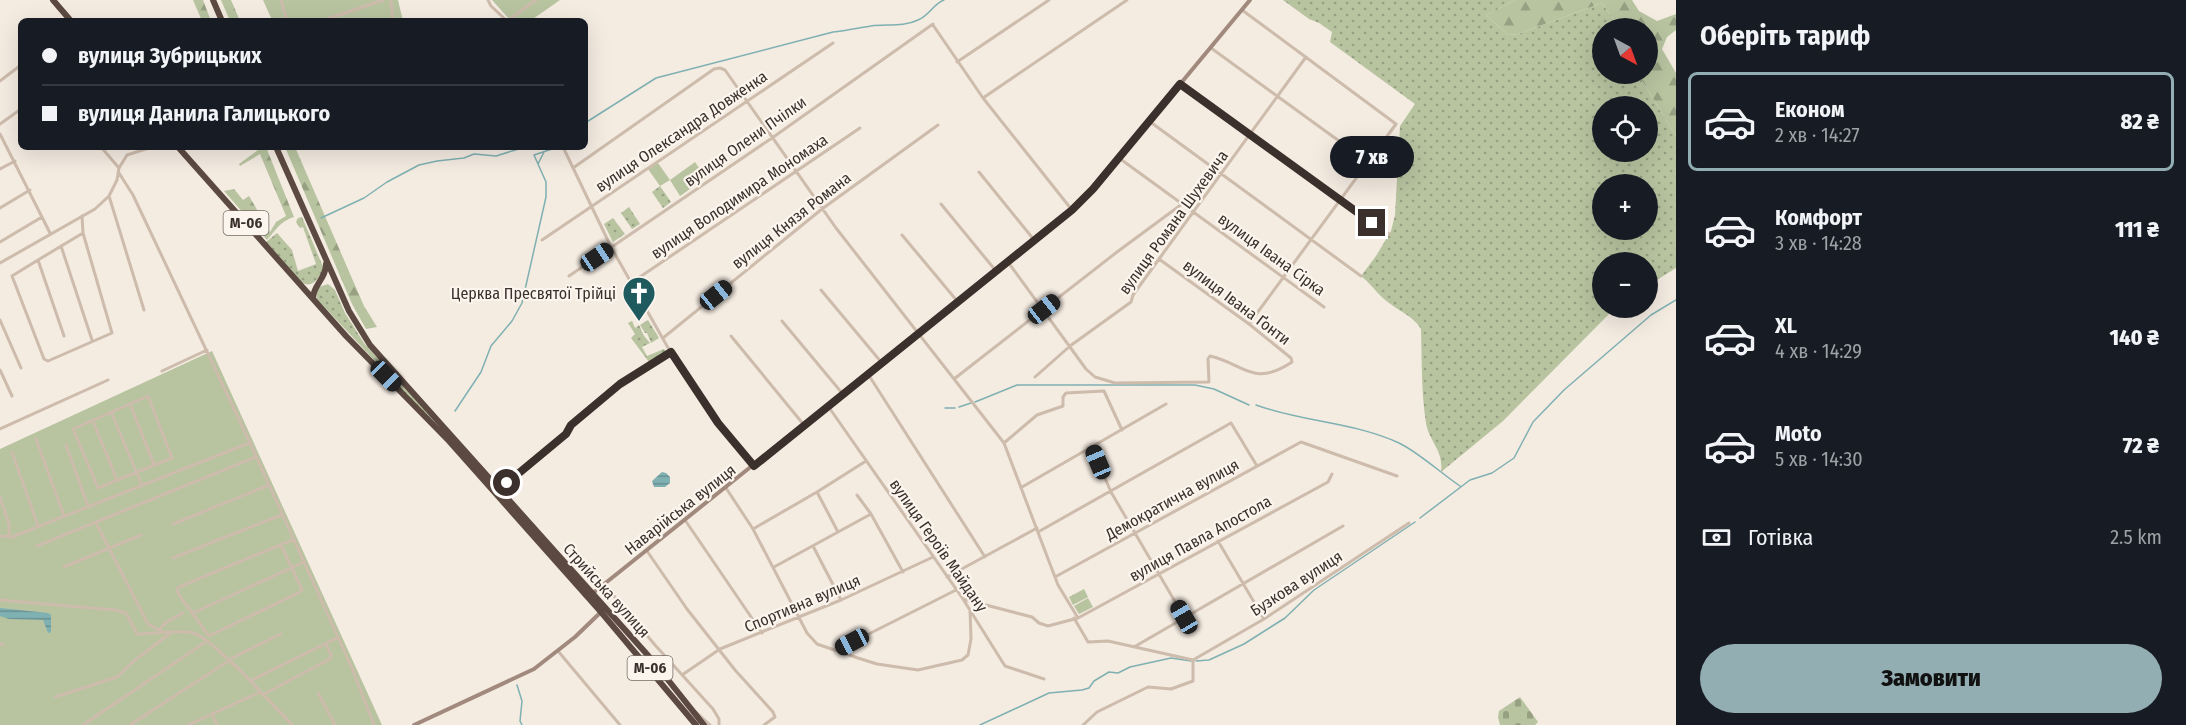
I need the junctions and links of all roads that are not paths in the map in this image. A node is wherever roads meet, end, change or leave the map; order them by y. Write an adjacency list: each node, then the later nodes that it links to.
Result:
1 (53, 0): 12 (highway)
2 (213, 0): 13 (highway)
3 (281, 0): 14 (street)
4 (383, 0): 15 (street)
5 (391, 0): 16 (street)
6 (488, 0): 17 (street)
7 (536, 0): 18 (street)
8 (1049, 0): 22 (street)
9 (1127, 0): 27 (street)
10 (1250, 0): 11 (street, Наварійська вулиця)
11 (1242, 10): 20 (street, Наварійська вулиця); 21 (street)
12 (68, 18)
13 (221, 18)
14 (285, 18)
15 (330, 18)
16 (393, 18)
17 (504, 18)
18 (511, 18)
19 (833, 43): 28 (street, вулиця Олександра Довженка)
20 (1211, 48): 25 (street, Наварійська вулиця); 26 (street)
21 (1306, 57): 26 (street, вулиця Романа Шухевича); 44 (street)
22 (957, 62): 27 (street); 36 (street, вулиця Олени Пчілки)
23 (18, 67): 24 (street)
24 (0, 81)
25 (1180, 84): 30 (street, Наварійська вулиця); 35 (street)
26 (1277, 96): 35 (street, вулиця Романа Шухевича); 44 (street)
27 (983, 98): 59 (street)
28 (747, 101): 36 (street); 45 (street); 56 (street, вулиця Олександра Довженка)
29 (18, 111): 31 (street)
30 (1149, 121): 42 (street, Наварійська вулиця); 50 (street)
31 (0, 124)
32 (938, 125): 58 (street, вулиця Князя Романа)
33 (861, 128): 48 (street, вулиця Володимира Мономаха)
34 (0, 134): 43 (street)
35 (1251, 135): 50 (street, вулиця Романа Шухевича); 53 (street)
36 (772, 138): 48 (street); 72 (street, вулиця Олени Пчілки)
37 (103, 150): 47 (street)
38 (143, 150): 47 (street)
39 (181, 150): 86 (highway, М-06)
40 (277, 150): 74 (highway, М-06)
41 (564, 150): 45 (street)
42 (1119, 158): 55 (street, вулиця Івана Сірка); 59 (street, Наварійська вулиця)
43 (15, 161): 46 (street); 51 (street)
44 (1368, 162): 53 (street)
45 (573, 168): 56 (street)
46 (0, 169)
47 (119, 171): 52 (street); 100 (street)
48 (796, 172): 58 (street); 82 (street, вулиця Володимира Мономаха)
49 (978, 172): 69 (street)
50 (1222, 174): 60 (street, вулиця Романа Шухевича); 68 (street)
51 (30, 190): 57 (street); 62 (street)
52 (109, 196): 61 (street); 90 (street)
53 (1340, 200): 65 (street); 68 (street)
54 (941, 204): 78 (street)
55 (1182, 204): 60 (street, вулиця Івана Сірка); 89 (street)
56 (592, 206): 67 (street, вулиця Олександра Довженка); 72 (street)
57 (0, 208)
58 (822, 209): 94 (street); 97 (street, вулиця Князя Романа)
59 (1072, 210): 69 (street, Наварійська вулиця)
60 (1193, 213): 73 (street, вулиця Романа Шухевича); 81 (street, вулиця Івана Сірка)
61 (81, 216): 63 (street); 64 (street)
62 (42, 218): 63 (street); 70 (street)
63 (50, 233): 77 (street)
64 (83, 233): 71 (street); 98 (street)
65 (1389, 234)
66 (902, 236): 87 (street)
67 (542, 240)
68 (1311, 240): 80 (street); 81 (street)
69 (1035, 241): 76 (street, Наварійська вулиця)
70 (0, 242)
71 (61, 246): 75 (street); 98 (street)
72 (611, 247): 79 (street, вулиця Олени Пчілки); 82 (street)
73 (1159, 259): 93 (street, вулиця Івана Ґонти); 99 (street, вулиця Романа Шухевича)
74 (326, 260): 83 (highway); 85 (highway, М-06)
75 (38, 261): 95 (street); 98 (street)
76 (1008, 262): 78 (street, Наварійська вулиця); 89 (street)
77 (0, 263)
78 (996, 271): 87 (street, Наварійська вулиця)
79 (569, 276)
80 (1361, 276)
81 (1284, 278): 88 (street, вулиця Івана Сірка); 93 (street)
82 (631, 283): 97 (street)
83 (317, 285): 85 (highway); 86 (highway)
84 (821, 290): 102 (street)
85 (342, 297): 134 (highway, М-06)
86 (313, 299): 134 (highway, М-06)
87 (958, 302): 94 (street, Наварійська вулиця)
88 (1324, 307)
89 (1044, 309): 99 (street); 108 (street)
90 (144, 310)
91 (0, 320): 103 (street)
92 (782, 321): 110 (street)
93 (1249, 324): 99 (street, вулиця Івана Ґонти)
94 (919, 333): 102 (street, Наварійська вулиця); 108 (street)
95 (64, 336)
96 (731, 336): 117 (street)
97 (663, 338): 101 (street)
98 (92, 340)
99 (1070, 346): 107 (street, вулиця Романа Шухевича)
100 (207, 350): 105 (street); 121 (street)
101 (671, 352): 129 (street); 140 (street)
102 (882, 363): 106 (street, Наварійська вулиця)
103 (21, 368)
104 (0, 370): 111 (street)
105 (162, 371)
106 (868, 374): 110 (street, Наварійська вулиця); 170 (street)
107 (1035, 377)
108 (954, 379): 122 (street)
109 (108, 380): 118 (street)
110 (842, 394): 114 (street, Наварійська вулиця)
111 (12, 396)
112 (130, 404): 115 (street); 128 (street); 128 (street)
113 (1166, 404): 119 (street)
114 (828, 406): 117 (street, Наварійська вулиця); 127 (street, вулиця Героїв Майдану)
115 (111, 412): 116 (street); 131 (street)
116 (93, 421): 135 (street); 135 (street)
117 (804, 425): 129 (street, Наварійська вулиця)
118 (0, 429)
119 (1122, 430): 122 (street); 124 (street)
120 (36, 439): 148 (street)
121 (249, 443): 126 (street); 136 (street)
122 (1004, 443): 138 (street)
123 (66, 445): 145 (street)
124 (1092, 448): 138 (street); 142 (street)
125 (12, 452): 153 (street)
126 (256, 457): 137 (street); 150 (street)
127 (866, 461): 141 (street); 169 (street, вулиця Героїв Майдану)
128 (154, 465): 131 (street)
129 (754, 466): 139 (street, Наварійська вулиця)
130 (1257, 466): 133 (street, Демократична вулиця); 142 (street); 158 (street, Демократична вулиця)
131 (136, 473): 135 (street); 136 (street)
132 (1332, 474): 163 (street, вулиця Павла Апостола)
133 (1397, 476)
134 (485, 477): 140 (highway, Стрийська вулиця / М-06); 188 (highway, Стрийська вулиця / М-06)
135 (117, 480)
136 (142, 485): 145 (street)
137 (269, 485): 147 (street); 152 (street)
138 (1022, 487): 156 (street)
139 (726, 488): 149 (street, Наварійська вулиця); 155 (street)
140 (500, 490): 183 (highway, Стрийська вулиця / М-06)
141 (817, 492): 155 (street); 157 (street)
142 (1111, 492): 156 (street); 158 (street)
143 (857, 495): 146 (street)
144 (0, 497): 159 (street)
145 (88, 506): 148 (street)
146 (871, 514): 157 (street); 176 (street)
147 (281, 515): 162 (street); 171 (street)
148 (64, 516): 153 (street)
149 (685, 520): 168 (street, Наварійська вулиця); 198 (street)
150 (96, 523): 164 (street); 167 (street)
151 (1409, 523): 194 (street, Бузкова вулиця)
152 (173, 524)
153 (38, 526): 159 (street)
154 (1343, 526): 180 (street)
155 (753, 529): 174 (street)
156 (1038, 530): 170 (street); 179 (street)
157 (838, 532): 166 (street)
158 (1134, 534): 177 (street); 179 (street, Демократична вулиця)
159 (9, 535): 161 (street)
160 (141, 535): 167 (street)
161 (0, 536)
162 (292, 540): 165 (street); 172 (street)
163 (1218, 541): 177 (street, вулиця Павла Апостола); 180 (street)
164 (37, 546)
165 (279, 546): 175 (street); 190 (street)
166 (812, 546): 174 (street); 186 (street)
167 (109, 548): 173 (street); 195 (street)
168 (646, 551): 181 (street, Наварійська вулиця); 204 (street)
169 (933, 557): 176 (street, Спортивна вулиця); 178 (street, вулиця Героїв Майдану)
170 (985, 557): 178 (street)
171 (173, 558)
172 (302, 562): 175 (street); 201 (street)
173 (64, 567)
174 (774, 567): 192 (street)
175 (291, 568): 190 (street); 200 (street)
176 (903, 572): 186 (street, Спортивна вулиця)
177 (1159, 574): 191 (street); 193 (street, вулиця Павла Апостола)
178 (947, 577): 182 (street, вулиця Героїв Майдану)
179 (1055, 577): 193 (street)
180 (1243, 583): 191 (street); 194 (street)
181 (604, 584): 183 (street, Наварійська вулиця); 209 (street)
182 (956, 590): 184 (street, вулиця Героїв Майдану); 205 (street)
183 (592, 594): 215 (highway, Стрийська вулиця / М-06)
184 (963, 599): 187 (street, вулиця Героїв Майдану); 193 (street, вулиця Павла Апостола)
185 (0, 600): 197 (street)
186 (841, 600): 192 (street, Спортивна вулиця)
187 (970, 610): 205 (street); 210 (street, вулиця Героїв Майдану)
188 (601, 612): 206 (street); 226 (highway, Стрийська вулиця / М-06)
189 (183, 613): 195 (street)
190 (193, 613): 200 (street)
191 (1184, 617): 203 (street)
192 (800, 618): 198 (street, Спортивна вулиця); 205 (street)
193 (1076, 618): 203 (street)
194 (1264, 619): 207 (street, Бузкова вулиця)
195 (160, 629): 197 (street)
196 (172, 632): 197 (street); 200 (street); 214 (street)
197 (165, 633)
198 (762, 633): 204 (street, Спортивна вулиця)
199 (281, 634): 208 (street)
200 (207, 638): 208 (street); 217 (street)
201 (338, 638): 202 (street); 223 (street)
202 (326, 644): 211 (street); 212 (street)
203 (1134, 647): 207 (street)
204 (720, 649): 209 (street, Спортивна вулиця); 230 (street)
205 (837, 650)
206 (558, 651): 224 (street); 225 (street)
207 (1193, 660): 231 (street)
208 (229, 661): 211 (street); 218 (street)
209 (682, 675): 229 (street)
210 (1044, 679)
211 (250, 681): 212 (street)
212 (261, 693): 216 (street); 221 (street)
213 (318, 693): 222 (street)
214 (55, 697)
215 (692, 709): 227 (highway, Стрийська вулиця / М-06); 228 (street)
216 (212, 714): 219 (street); 220 (street)
217 (83, 725)
218 (130, 725)
219 (188, 725)
220 (217, 725)
221 (292, 725)
222 (335, 725)
223 (374, 725)
224 (414, 725)
225 (620, 725)
226 (696, 725)
227 (704, 725)
228 (710, 725)
229 (719, 725)
230 (764, 725)
231 (1083, 725)

